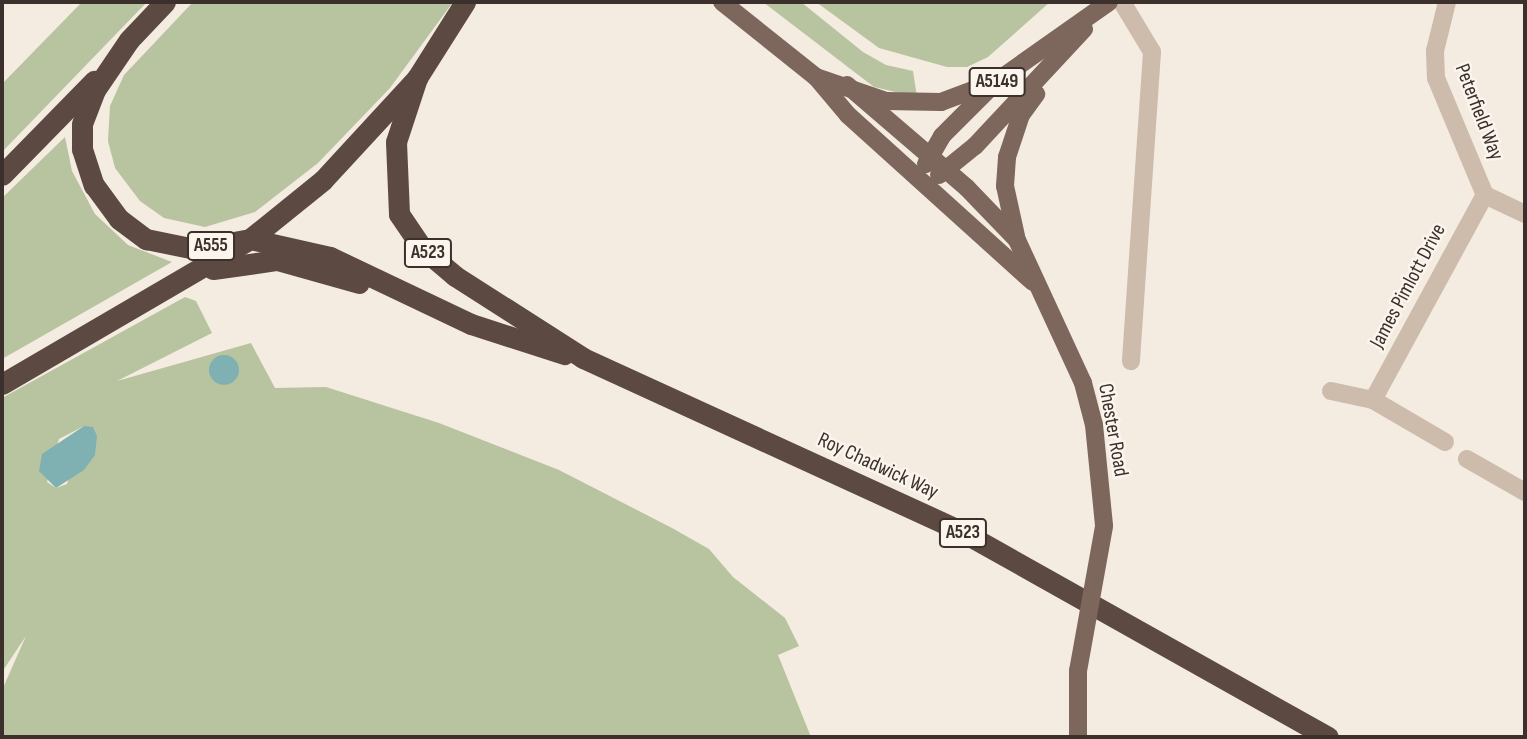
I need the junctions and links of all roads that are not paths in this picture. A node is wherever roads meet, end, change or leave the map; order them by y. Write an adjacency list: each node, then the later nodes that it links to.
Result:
1 (165, 2): 8 (highway, A555)
2 (465, 2): 10 (highway, A555)
3 (722, 2): 9 (main road, Chester Road)
4 (1122, 2): 25 (street, Chester Road)
5 (1447, 2): 17 (street, Peterfield Way)
6 (1106, 5): 7 (main road, A5149); 11 (main road, A5149)
7 (1063, 53): 14 (main road, A5149); 20 (main road)
8 (110, 64): 15 (highway, A555); 19 (highway, A555)
9 (816, 77): 12 (main road, Chester Road); 16 (main road)
10 (417, 78): 19 (highway, A555); 24 (highway, Roy Chadwick Way / A523)
11 (997, 82): 12 (main road); 13 (main road, A5149)
12 (847, 85): 13 (main road, Chester Road)
13 (927, 154): 14 (main road, Chester Road); 16 (main road)
14 (948, 170): 16 (main road, A5149); 20 (main road, Chester Road)
15 (2, 175)
16 (923, 181): 22 (main road)
17 (1485, 195): 18 (street, Peterfield Way); 28 (street, James Pimlott Drive)
18 (1525, 214)
19 (250, 239): 21 (highway, A555); 23 (highway, Roy Chadwick Way / A523)
20 (1017, 240): 22 (main road, Chester Road)
21 (190, 276): 23 (highway, Roy Chadwick Way / A523); 26 (highway, A555)
22 (1039, 286): 32 (main road, Chester Road, bridge)
23 (402, 295): 24 (highway, Roy Chadwick Way / A523)
24 (583, 358): 33 (highway, Roy Chadwick Way / A523)
25 (1131, 361)
26 (2, 384)
27 (1331, 391): 28 (street)
28 (1373, 400): 29 (street)
29 (1445, 442)
30 (1467, 459): 31 (street)
31 (1525, 492)
32 (1077, 737)
33 (1328, 737)

